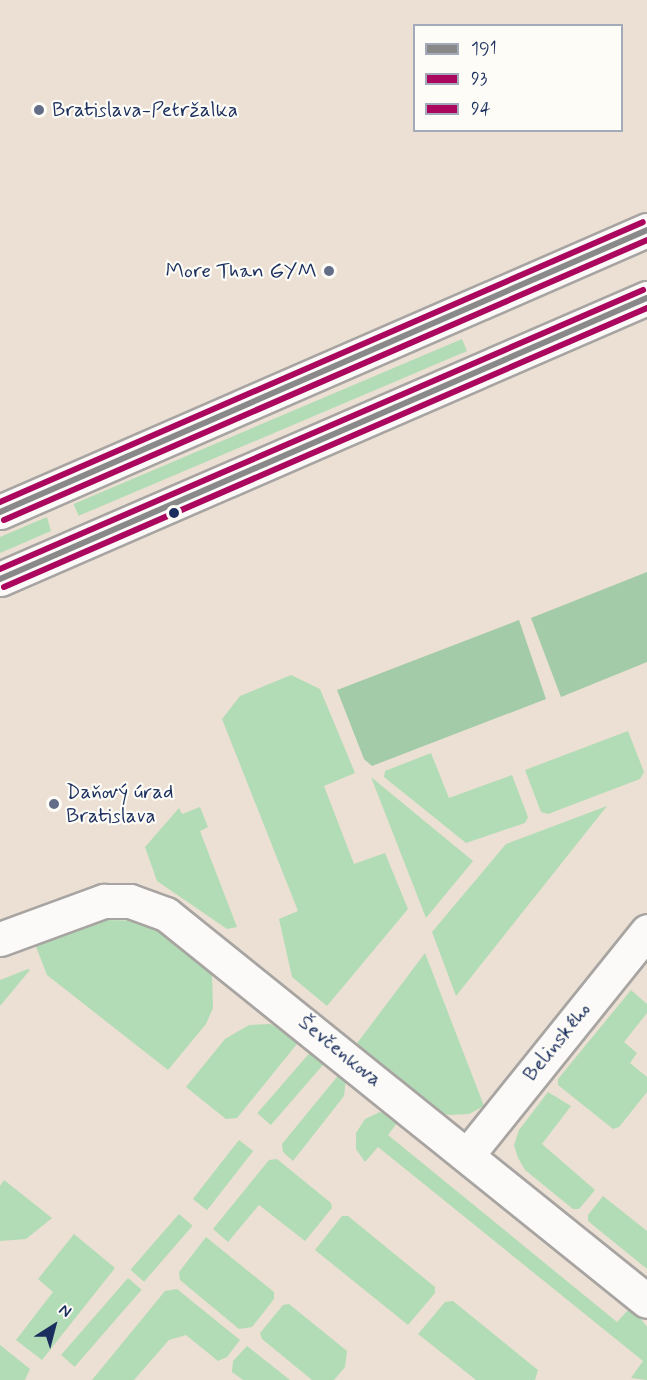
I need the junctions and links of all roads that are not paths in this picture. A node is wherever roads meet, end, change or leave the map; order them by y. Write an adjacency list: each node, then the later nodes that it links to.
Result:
1 (647, 230): 3 (main road)
2 (647, 298): 4 (main road)
3 (0, 512)
4 (0, 579)
5 (647, 931): 7 (main road, Belinského)
6 (0, 939): 7 (main road, Ševčenkova)
7 (468, 1154): 8 (main road, Ševčenkova)
8 (647, 1301)

